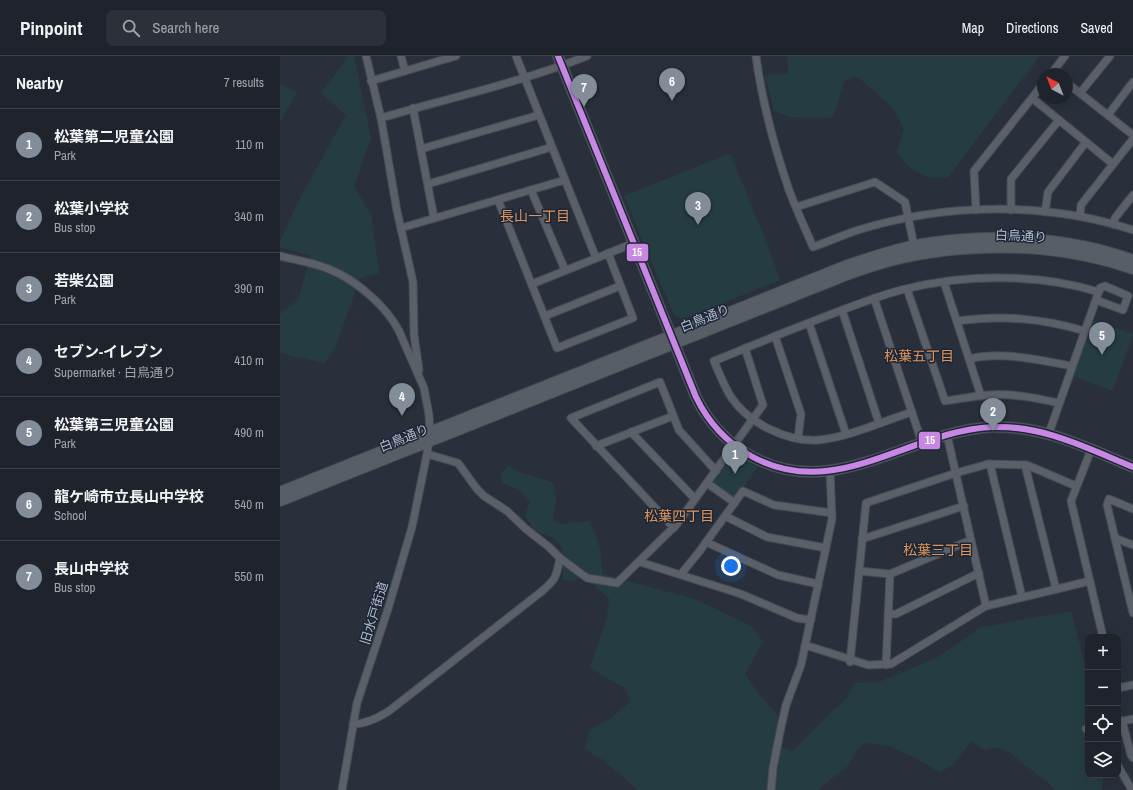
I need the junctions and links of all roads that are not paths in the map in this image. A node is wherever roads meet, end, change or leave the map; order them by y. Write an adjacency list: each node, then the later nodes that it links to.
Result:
1 (366, 56): 15 (street)
2 (401, 56): 13 (street)
3 (456, 56): 10 (street)
4 (516, 56): 14 (street)
5 (558, 56): 11 (main road)
6 (587, 56): 11 (street)
7 (756, 56): 37 (street)
8 (1065, 56): 12 (street)
9 (1110, 56): 19 (street)
10 (438, 59): 13 (street)
11 (562, 66): 14 (street); 47 (main road)
12 (1057, 68)
13 (405, 71): 15 (street)
14 (525, 77): 21 (street); 22 (street)
15 (371, 81): 24 (street)
16 (1133, 82): 23 (street)
17 (1073, 88): 19 (street)
18 (1037, 92): 20 (street)
19 (1080, 93): 23 (street)
20 (1032, 98): 25 (street); 38 (street)
21 (413, 108): 24 (street); 30 (street)
22 (539, 115): 29 (street); 30 (street)
23 (1108, 115): 26 (street)
24 (381, 118): 45 (street)
25 (1059, 120): 28 (street); 39 (street)
26 (1133, 135)
27 (1133, 140): 31 (street)
28 (1086, 142): 31 (street); 40 (street)
29 (552, 147): 32 (street); 33 (street)
30 (421, 149): 33 (street)
31 (1113, 164): 41 (street)
32 (565, 180): 34 (street); 51 (street)
33 (428, 184): 42 (street)
34 (531, 190): 36 (street); 54 (street)
35 (1133, 195): 44 (street)
36 (498, 200): 42 (street); 56 (street)
37 (796, 207): 43 (street); 43 (street)
38 (976, 210): 39 (street); 43 (street)
39 (1011, 210): 40 (street)
40 (1046, 212): 41 (street)
41 (1080, 216): 44 (street)
42 (434, 218): 45 (street)
43 (909, 218): 48 (street)
44 (1113, 224): 46 (street)
45 (401, 228): 72 (street)
46 (1133, 230)
47 (634, 243): 49 (street); 68 (main road)
48 (915, 250): 52 (main road, 白鳥通り); 53 (main road, 白鳥通り); 68 (main road, 白鳥通り)
49 (608, 253): 51 (street); 57 (street)
50 (280, 256): 72 (street)
51 (596, 258): 54 (street)
52 (1133, 260)
53 (1133, 269)
54 (565, 270): 56 (street)
55 (944, 282): 58 (street); 59 (street); 64 (street)
56 (532, 284): 63 (street)
57 (620, 286): 63 (street); 63 (street)
58 (907, 289): 60 (street); 73 (street)
59 (1099, 292): 61 (street); 61 (street)
60 (874, 298): 62 (street); 75 (street)
61 (1096, 300): 66 (street)
62 (842, 310): 65 (street); 78 (street)
63 (545, 316)
64 (957, 321): 66 (street); 70 (street)
65 (809, 323): 67 (street); 81 (street)
66 (1085, 331): 71 (street)
67 (775, 336): 69 (street); 84 (street)
68 (673, 339): 83 (main road, 白鳥通り); 86 (main road)
69 (745, 348): 77 (street); 77 (street)
70 (969, 358): 71 (street); 73 (street)
71 (1072, 366): 74 (street)
72 (420, 376): 83 (street, 旧水戸街道)
73 (981, 396): 74 (street)
74 (1059, 403): 80 (street)
75 (912, 412): 78 (street); 85 (street)
76 (673, 416): 79 (street); 87 (street); 93 (street)
77 (753, 420): 84 (street); 86 (street)
78 (879, 423): 81 (street)
79 (632, 432): 87 (street); 99 (street)
80 (1049, 433): 82 (main road); 88 (main road)
81 (846, 434): 84 (street)
82 (947, 435): 85 (main road); 95 (street)
83 (429, 437): 89 (street, 旧水戸街道); 98 (main road, 白鳥通り); 100 (main road, 白鳥通り)
84 (798, 438)
85 (922, 443): 94 (main road)
86 (734, 445): 93 (street); 94 (main road)
87 (596, 446): 106 (street)
88 (1092, 450): 92 (main road); 97 (street)
89 (427, 454): 113 (street); 137 (street, 旧水戸街道)
90 (990, 464): 91 (street); 95 (street); 124 (street)
91 (1025, 465): 97 (street); 123 (street)
92 (1133, 467)
93 (716, 471): 96 (street)
94 (830, 471): 104 (street)
95 (956, 473): 102 (street); 108 (street)
96 (707, 483): 99 (street); 101 (street)
97 (1076, 486): 121 (street)
98 (280, 492)
99 (695, 499): 106 (street)
100 (280, 501)
101 (735, 503): 104 (street); 105 (street)
102 (964, 506): 108 (street); 109 (street)
103 (1133, 509): 107 (street)
104 (832, 513): 112 (street)
105 (725, 516): 110 (street); 112 (street)
106 (674, 528): 114 (street)
107 (1115, 538): 111 (street); 119 (street)
108 (862, 539): 115 (street)
109 (971, 540): 116 (street); 118 (street)
110 (706, 542): 117 (street); 122 (street)
111 (1133, 545)
112 (826, 548): 122 (street)
113 (560, 558): 114 (street); 137 (street)
114 (640, 562): 117 (street)
115 (859, 571): 118 (street); 131 (street)
116 (979, 573): 125 (street); 127 (street)
117 (681, 574): 128 (street)
118 (890, 574): 127 (street)
119 (1124, 577): 120 (street); 126 (street)
120 (1133, 580)
121 (1090, 581): 123 (street); 129 (street)
122 (818, 584): 128 (street)
123 (1056, 589): 124 (street)
124 (1022, 597): 125 (street)
125 (986, 606): 132 (street)
126 (1133, 613)
127 (888, 614): 132 (street)
128 (811, 620): 130 (street)
129 (1102, 634)
130 (805, 645): 131 (street); 142 (street)
131 (850, 661): 132 (street)
132 (886, 664)
133 (1133, 685): 134 (street)
134 (1121, 687)
135 (1133, 718): 136 (street)
136 (1121, 721)
137 (353, 724): 141 (street, 旧水戸街道)
138 (1121, 724): 139 (street)
139 (1133, 758)
140 (1121, 771): 143 (street)
141 (342, 790)
142 (771, 790)
143 (1132, 790)

